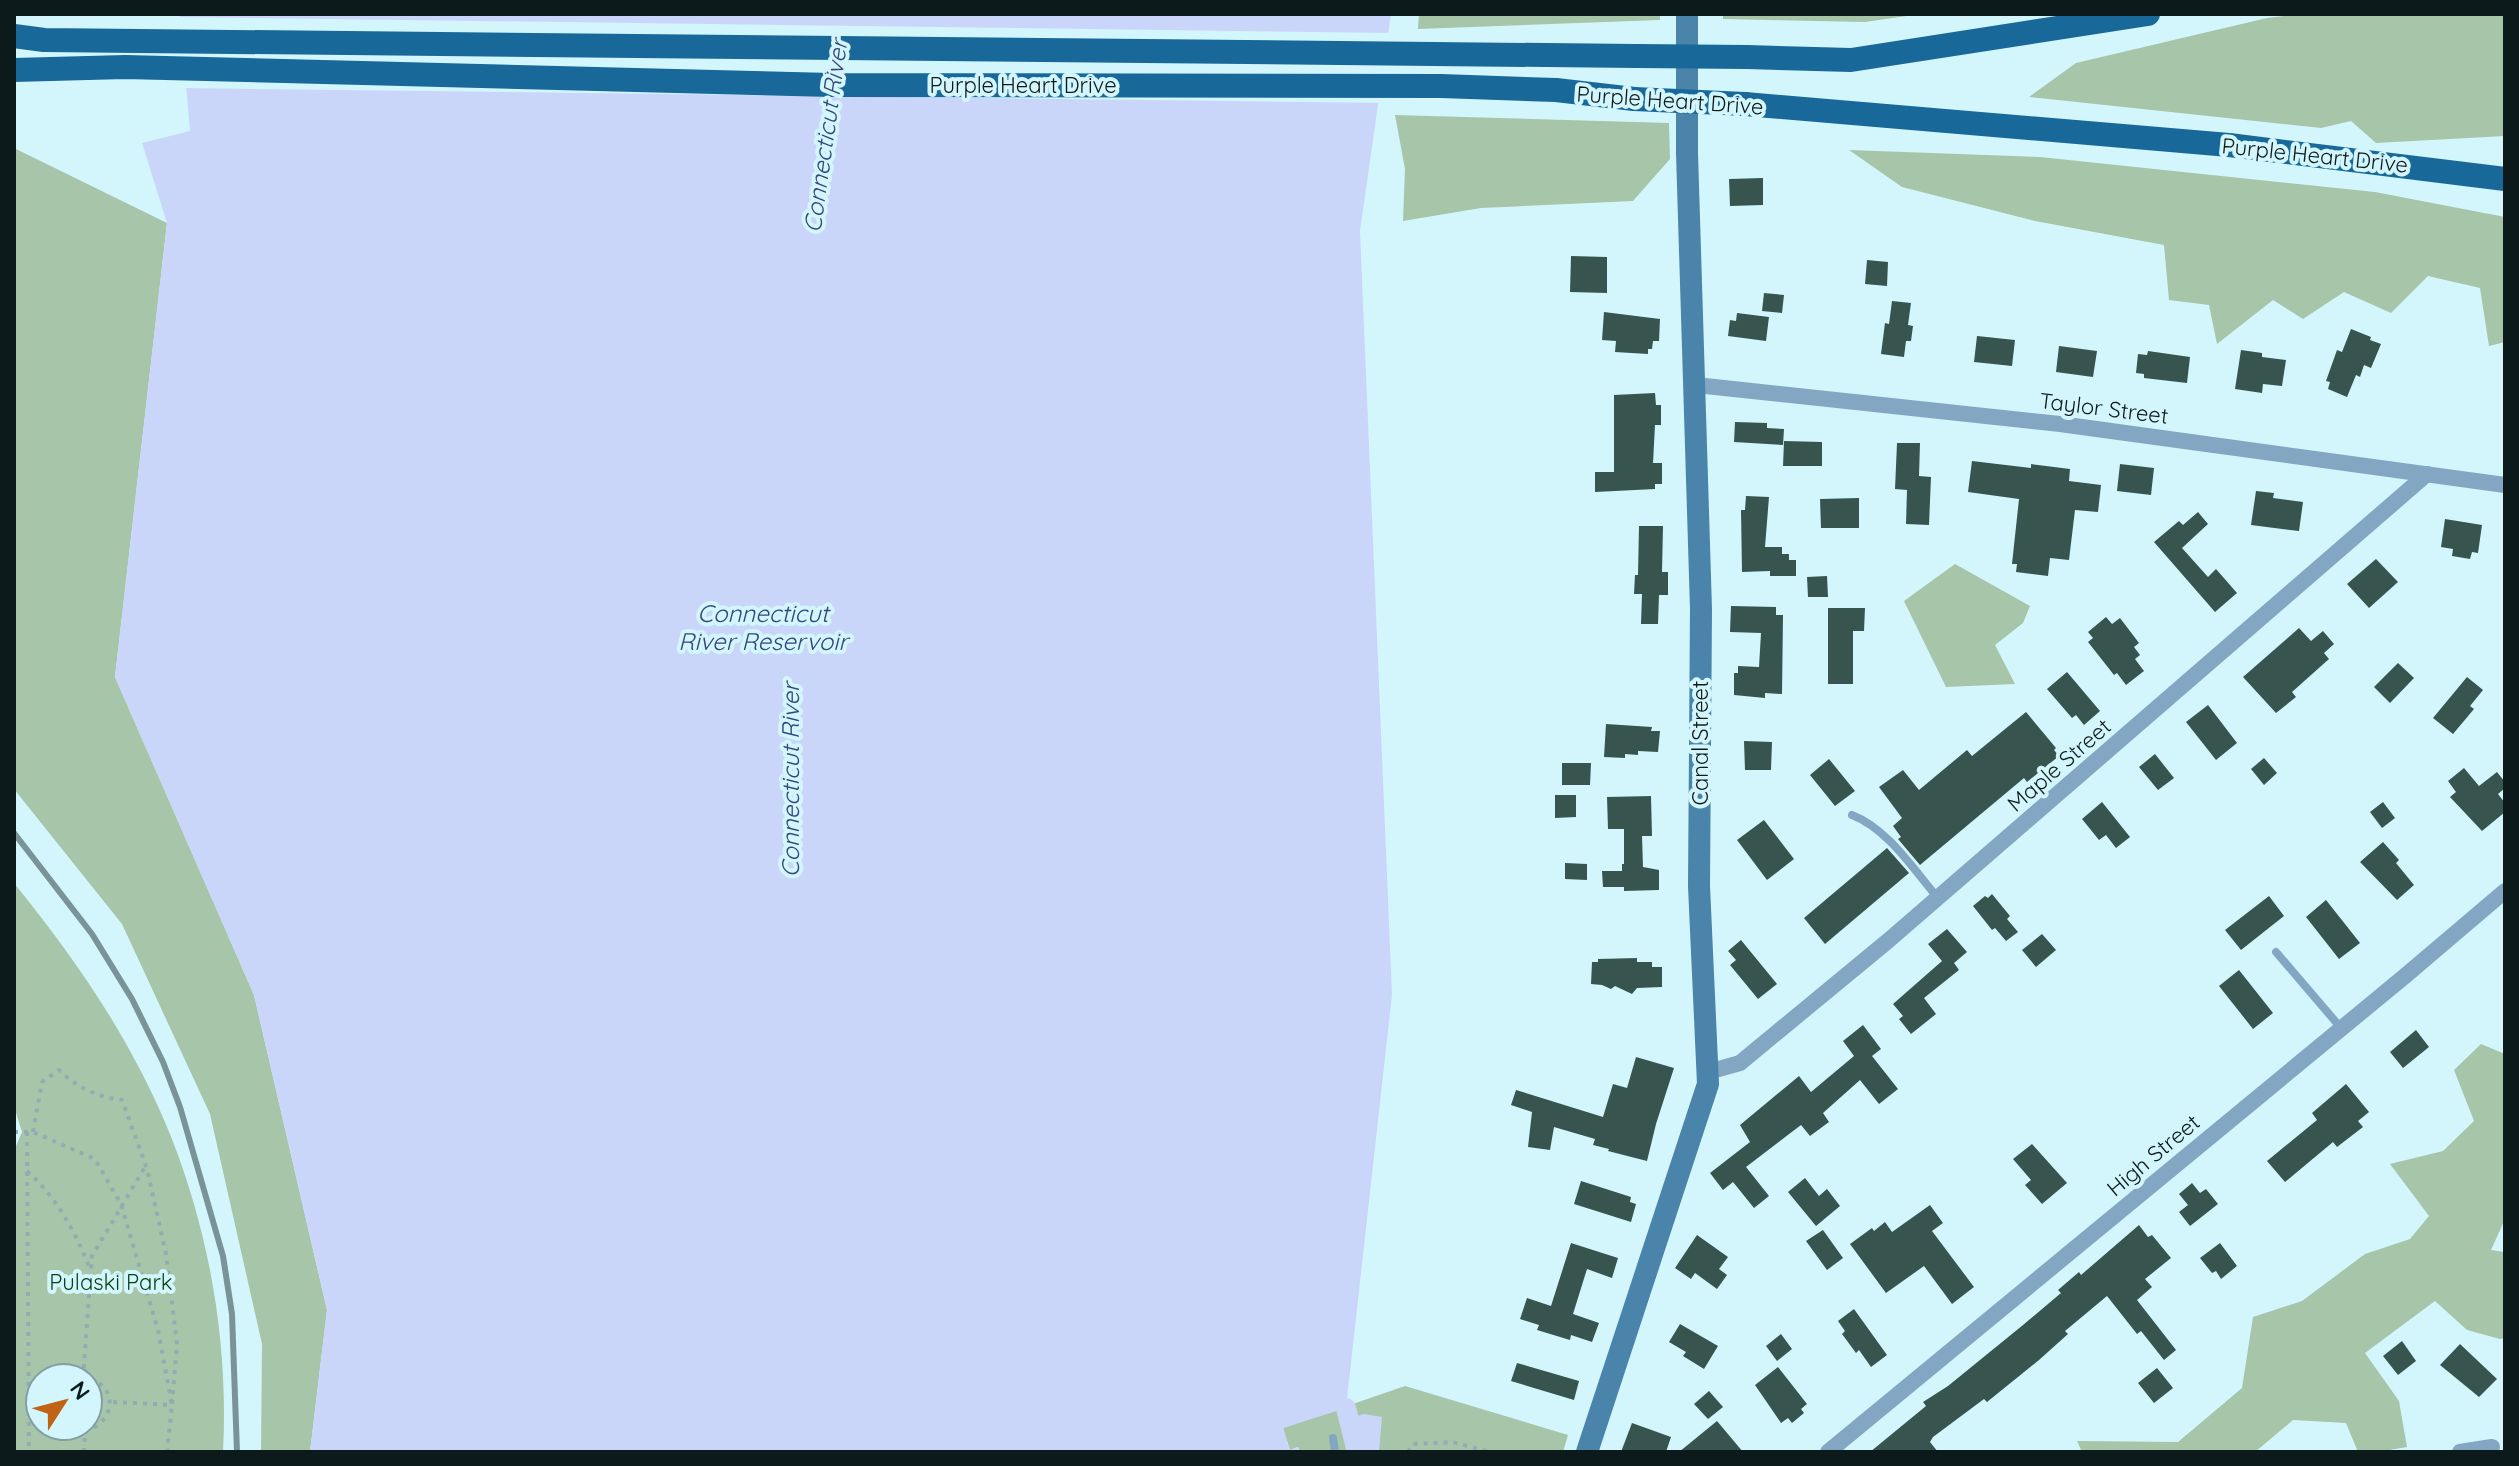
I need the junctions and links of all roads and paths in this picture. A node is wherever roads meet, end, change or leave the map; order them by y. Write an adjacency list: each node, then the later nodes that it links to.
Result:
1 (1687, 14): 6 (street, Canal Street)
2 (2148, 14): 3 (main road, Purple Heart Drive, bridge)
3 (14, 36)
4 (14, 70): 5 (main road, Purple Heart Drive, bridge)
5 (2505, 179)
6 (1696, 385): 7 (street, Taylor Street); 14 (street, Canal Street)
7 (2427, 474): 8 (street, Taylor Street); 11 (street, Maple Street)
8 (2505, 485)
9 (1852, 815): 11 (lane)
10 (2505, 891): 13 (street, High Street)
11 (1938, 898): 14 (street, Maple Street)
12 (2276, 952): 13 (lane)
13 (2341, 1028): 34 (street, High Street)
14 (1708, 1072): 33 (street, Canal Street)
15 (14, 1132): 16 (path)
16 (30, 1132): 17 (path); 18 (path); 19 (path)
17 (146, 1166): 19 (path); 25 (path)
18 (27, 1171): 20 (path); 21 (path)
19 (121, 1204): 20 (path); 25 (path)
20 (91, 1271): 22 (path)
21 (29, 1362)
22 (86, 1362)
23 (104, 1386): 24 (path)
24 (111, 1402): 25 (path); 26 (path)
25 (172, 1405): 29 (path)
26 (104, 1420)
27 (1333, 1438): 30 (lane)
28 (2492, 1447): 35 (street)
29 (167, 1452)
30 (1335, 1452)
31 (1408, 1452): 32 (path)
32 (1490, 1452)
33 (1587, 1452)
34 (1828, 1452)
35 (2460, 1452)

